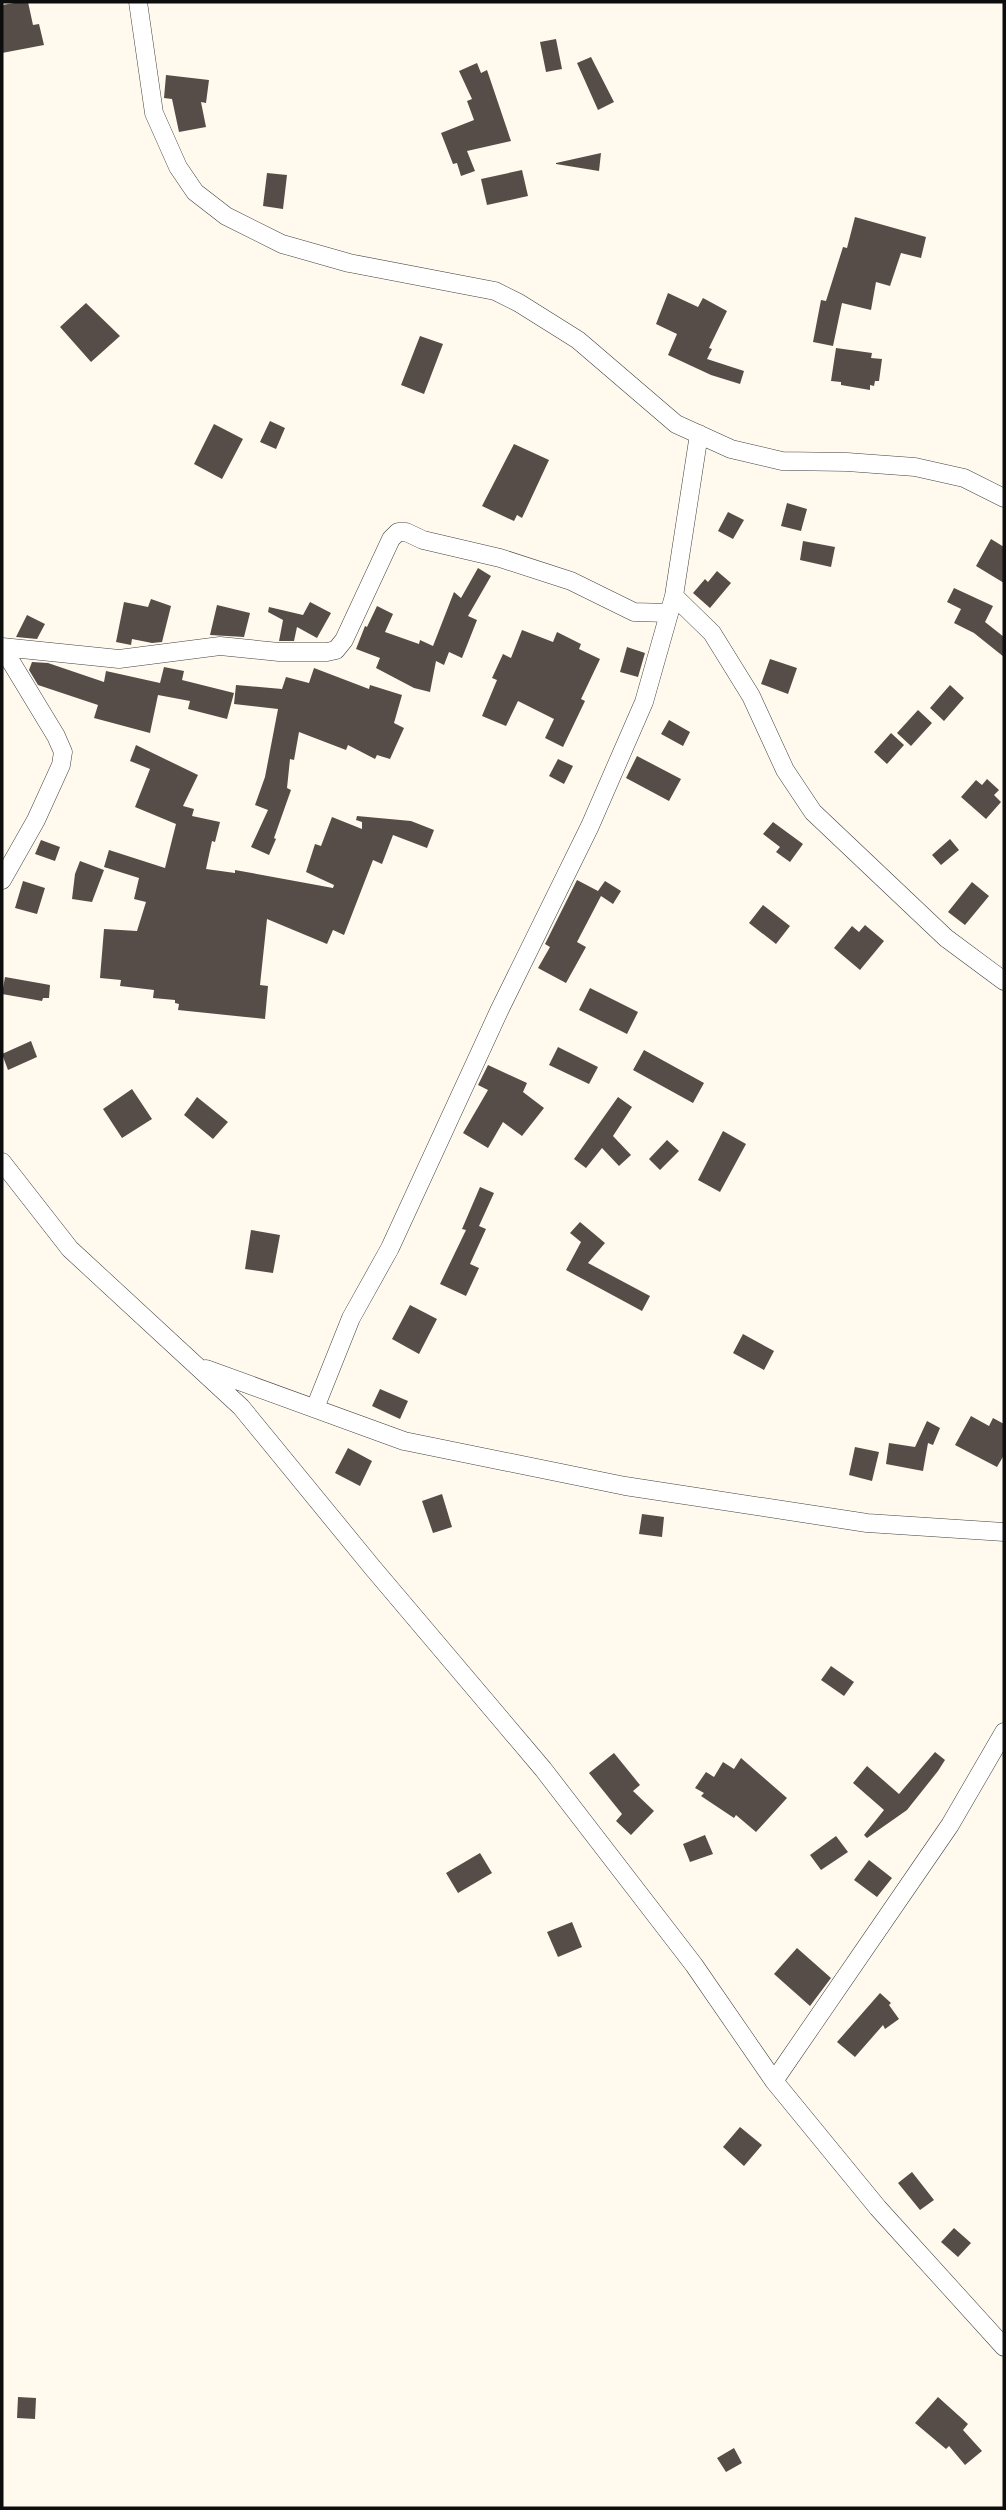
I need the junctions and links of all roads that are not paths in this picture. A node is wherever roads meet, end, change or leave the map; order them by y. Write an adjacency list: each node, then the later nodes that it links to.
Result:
1 (138, 2): 2 (street)
2 (699, 434): 3 (street); 4 (street)
3 (1004, 498)
4 (672, 604): 5 (street); 7 (street); 10 (street)
5 (2, 647): 6 (street)
6 (2, 880)
7 (1004, 981)
8 (2, 1162): 9 (street)
9 (197, 1366): 10 (street); 13 (street)
10 (315, 1408): 11 (street)
11 (1004, 1532)
12 (1004, 1732): 13 (street)
13 (774, 2081): 14 (street)
14 (1004, 2347)

